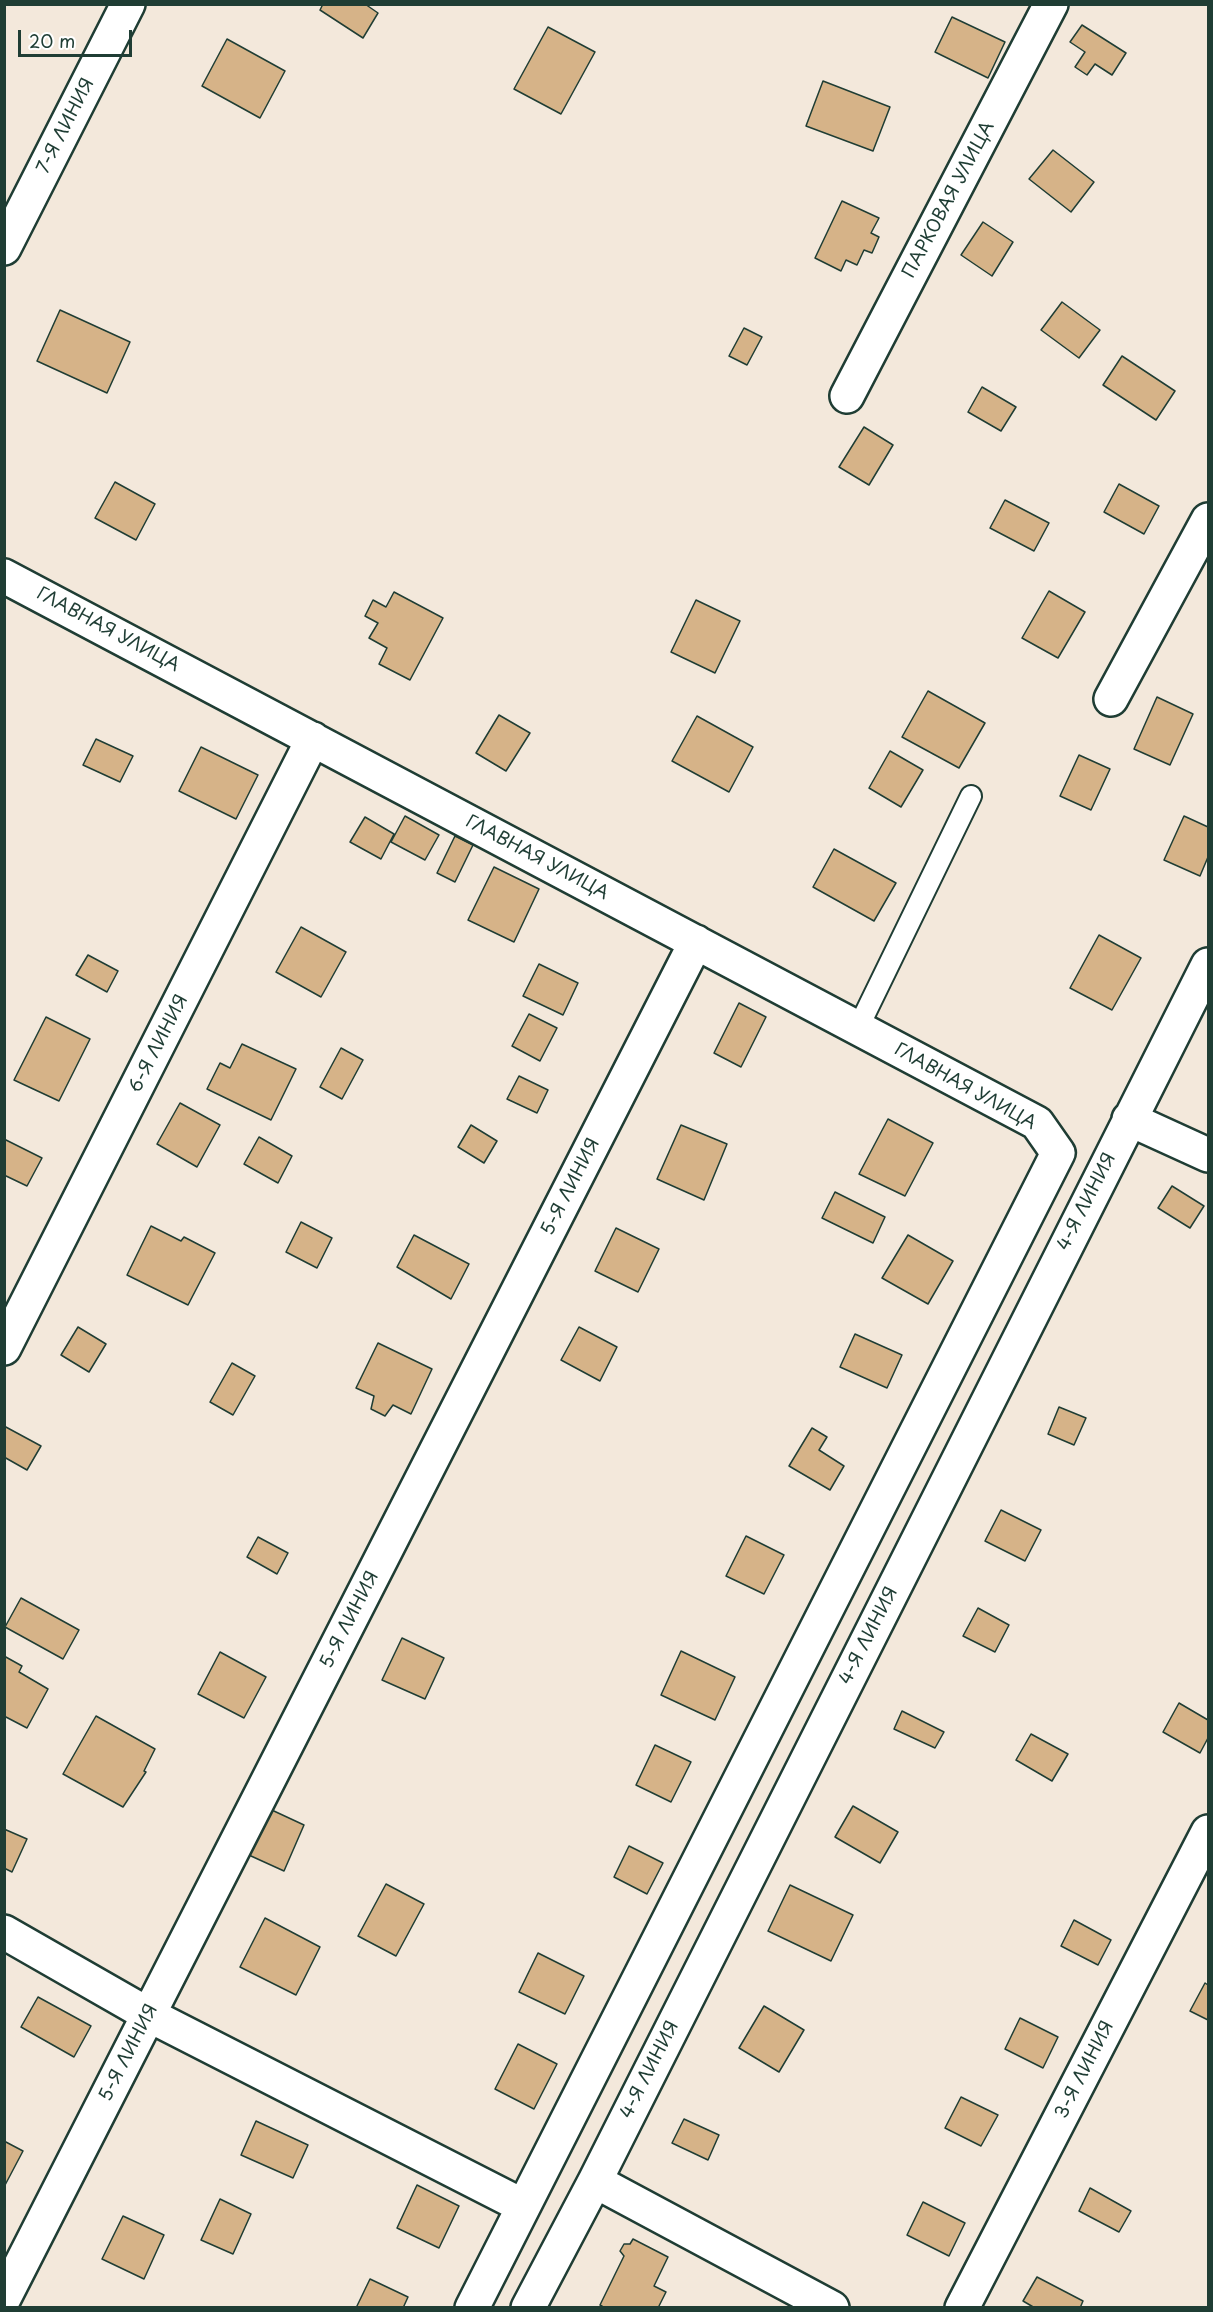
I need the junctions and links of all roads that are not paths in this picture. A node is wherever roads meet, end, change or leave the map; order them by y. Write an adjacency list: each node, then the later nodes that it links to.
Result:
1 (128, 4): 3 (street, 7-Я ЛИНИЯ)
2 (1051, 4): 4 (street, ПАРКОВАЯ УЛИЦА)
3 (4, 248)
4 (847, 396)
5 (1209, 520): 7 (street)
6 (4, 576): 8 (street, ГЛАВНАЯ УЛИЦА)
7 (1111, 699)
8 (313, 739): 10 (street, ГЛАВНАЯ УЛИЦА); 15 (street, 6-Я ЛИНИЯ)
9 (971, 796): 12 (lane)
10 (696, 942): 12 (street, ГЛАВНАЯ УЛИЦА); 18 (street, 5-Я ЛИНИЯ)
11 (1209, 965): 13 (street, 4-Я ЛИНИЯ)
12 (858, 1028): 20 (street, ГЛАВНАЯ УЛИЦА)
13 (1129, 1119): 14 (street); 19 (street, 4-Я ЛИНИЯ)
14 (1209, 1155)
15 (4, 1348)
16 (1209, 1832): 25 (street, 3-Я ЛИНИЯ)
17 (4, 1932): 18 (street)
18 (149, 2015): 20 (street); 21 (street, 5-Я ЛИНИЯ)
19 (594, 2181): 23 (street, 4-Я ЛИНИЯ); 24 (street)
20 (523, 2205): 22 (street)
21 (4, 2298)
22 (472, 2307)
23 (528, 2307)
24 (832, 2307)
25 (962, 2307)

